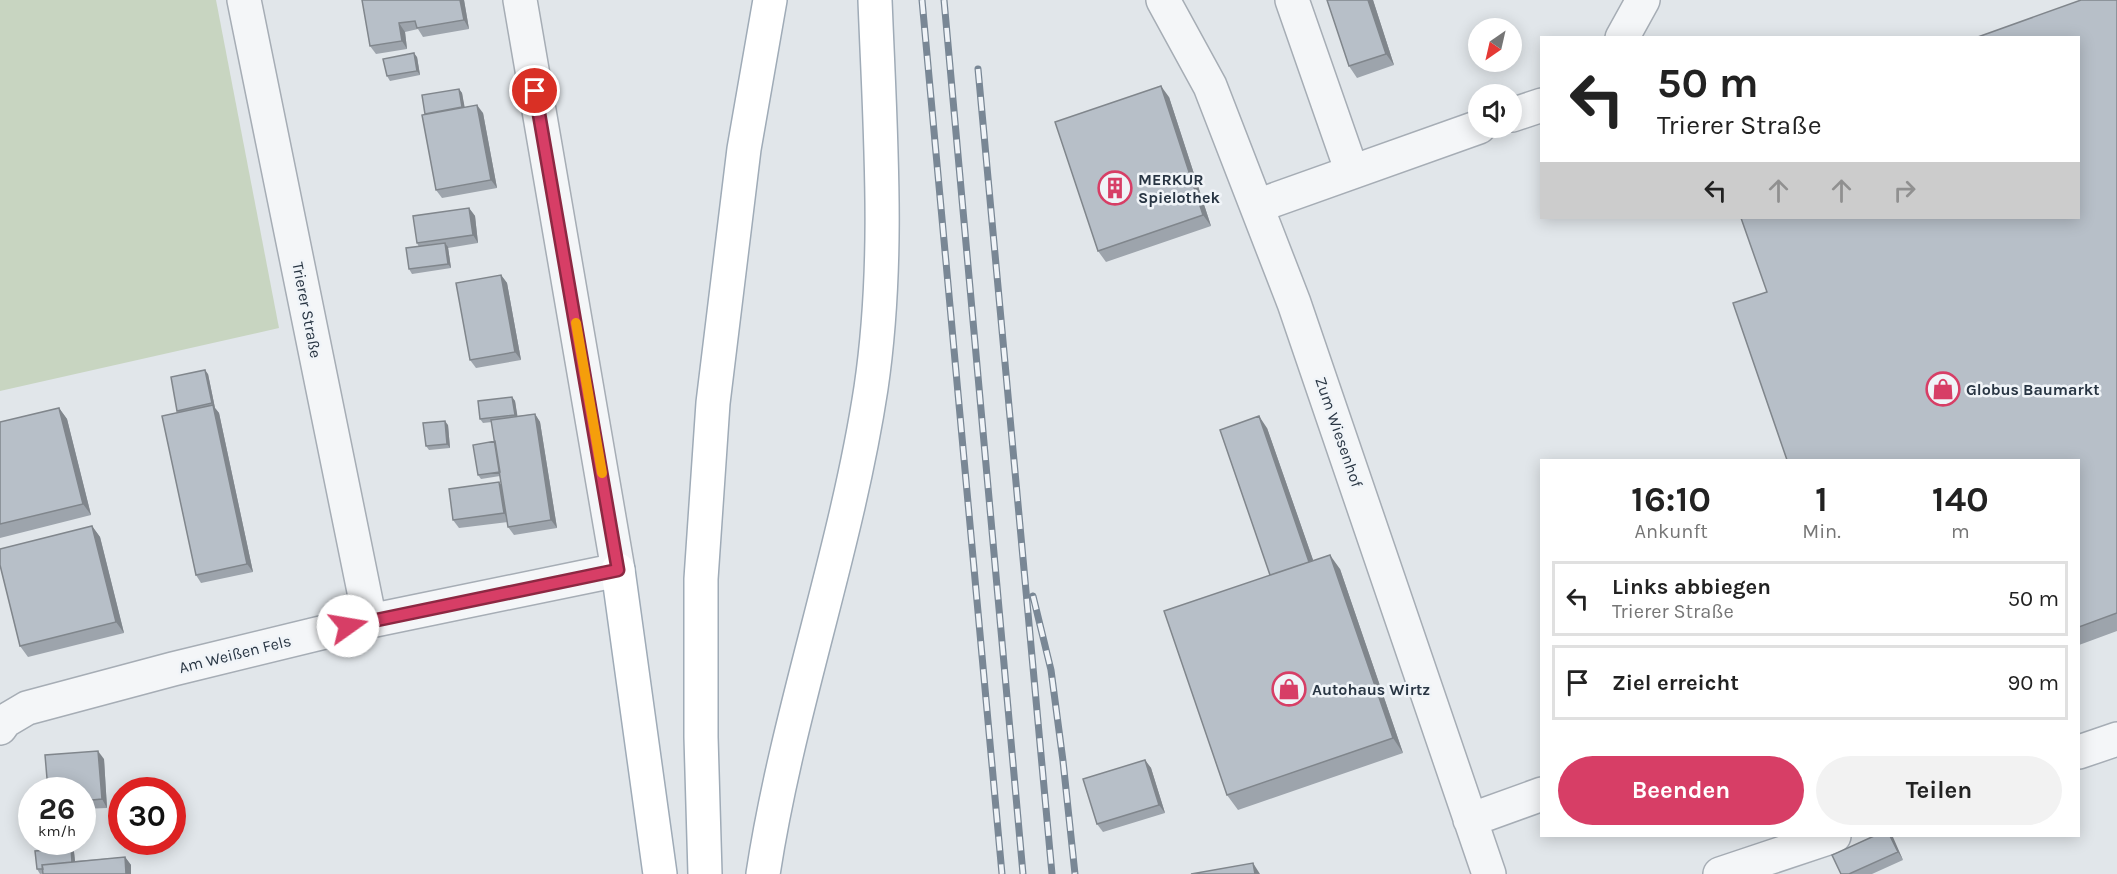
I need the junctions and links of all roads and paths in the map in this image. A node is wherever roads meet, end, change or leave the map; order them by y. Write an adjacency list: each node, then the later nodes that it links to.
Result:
1 (244, 0): 15 (street, Trierer Straße)
2 (520, 0): 14 (street)
3 (770, 0): 23 (main road)
4 (875, 0): 24 (main road)
5 (1163, 0): 13 (street, Zum Wiesenhof)
6 (1292, 0): 12 (street)
7 (1643, 0): 8 (street)
8 (1624, 36)
9 (1540, 106): 10 (street)
10 (1522, 112)
11 (1468, 131): 12 (street)
12 (1352, 172): 13 (street)
13 (1257, 206): 20 (street, Zum Wiesenhof)
14 (618, 570): 15 (street, Am Weißen Fels); 22 (main road)
15 (370, 621): 16 (street, Am Weißen Fels)
16 (2, 719)
17 (2117, 739): 18 (street)
18 (2080, 752)
19 (1540, 795): 20 (street)
20 (1470, 820): 25 (street, Zum Wiesenhof)
21 (1831, 837): 26 (street)
22 (660, 874)
23 (705, 874)
24 (763, 874)
25 (1489, 874)
26 (1720, 874)

